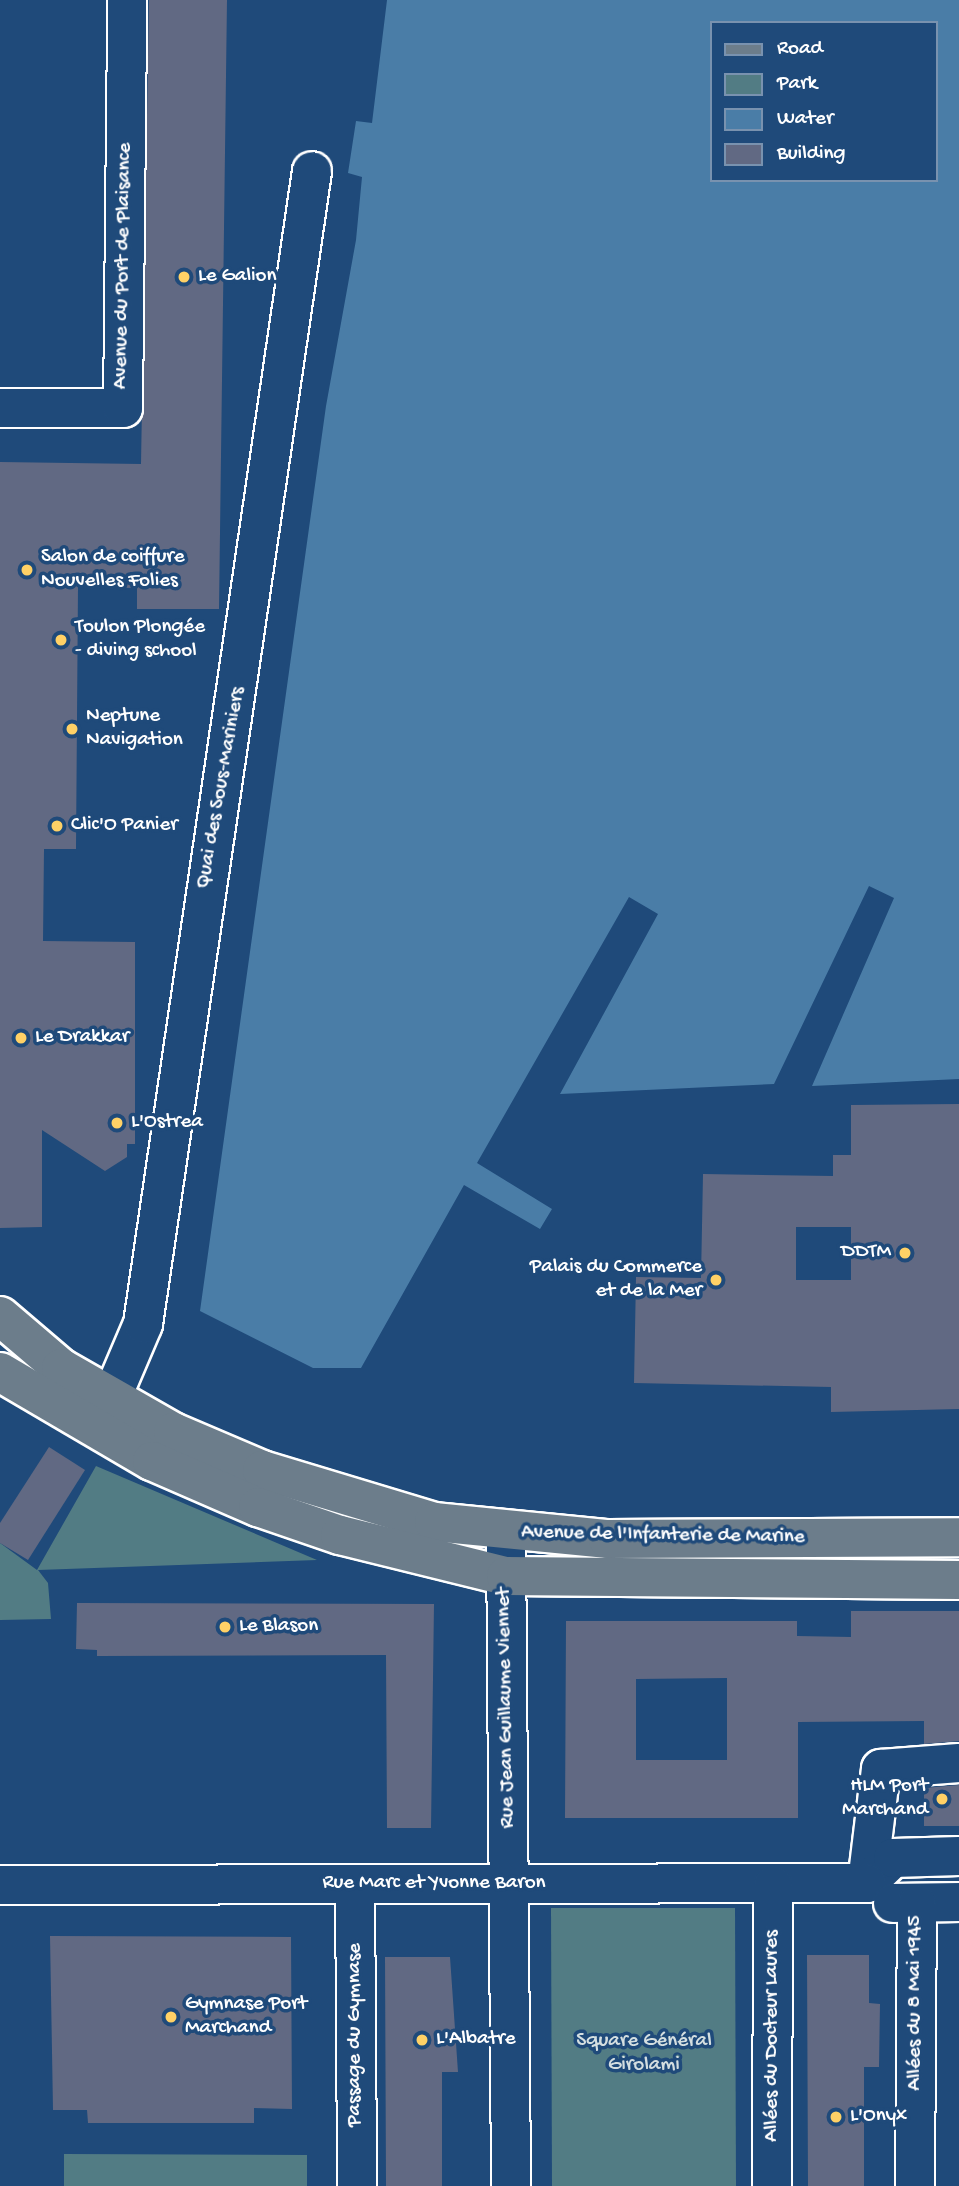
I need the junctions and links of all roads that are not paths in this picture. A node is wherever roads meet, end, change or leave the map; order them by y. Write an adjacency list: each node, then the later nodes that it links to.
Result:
1 (127, 0): 3 (street, Avenue du Port de Plaisance)
2 (312, 171): 6 (street, Quai des Sous-Mariniers)
3 (0, 408)
4 (0, 1316): 6 (main road, Avenue de l'Infanterie de Marine)
5 (0, 1372): 9 (main road, Avenue de l'Infanterie de Marine)
6 (111, 1399): 7 (main road, Avenue de l'Infanterie de Marine)
7 (506, 1534): 8 (main road, Avenue de l'Infanterie de Marine); 9 (street, Rue Jean Guillaume Viennet)
8 (959, 1537)
9 (506, 1576): 10 (main road, Avenue de l'Infanterie de Marine); 13 (street, Rue Jean Guillaume Viennet)
10 (959, 1580)
11 (959, 1763): 14 (street)
12 (959, 1856): 14 (street)
13 (509, 1883): 15 (street, Rue Marc et Yvonne Baron); 17 (street, Rue Marc et Yvonne Baron); 21 (street)
14 (867, 1883): 17 (street, Rue Marc et Yvonne Baron); 19 (street)
15 (355, 1884): 16 (street, Rue Marc et Yvonne Baron); 20 (street, Passage du Gymnase)
16 (0, 1885)
17 (773, 1885): 22 (street, Allées du Docteur Laures)
18 (959, 1902): 19 (street)
19 (917, 1904): 23 (street, Allées du 8 Mai 1945)
20 (357, 2186)
21 (511, 2186)
22 (772, 2186)
23 (915, 2186)

